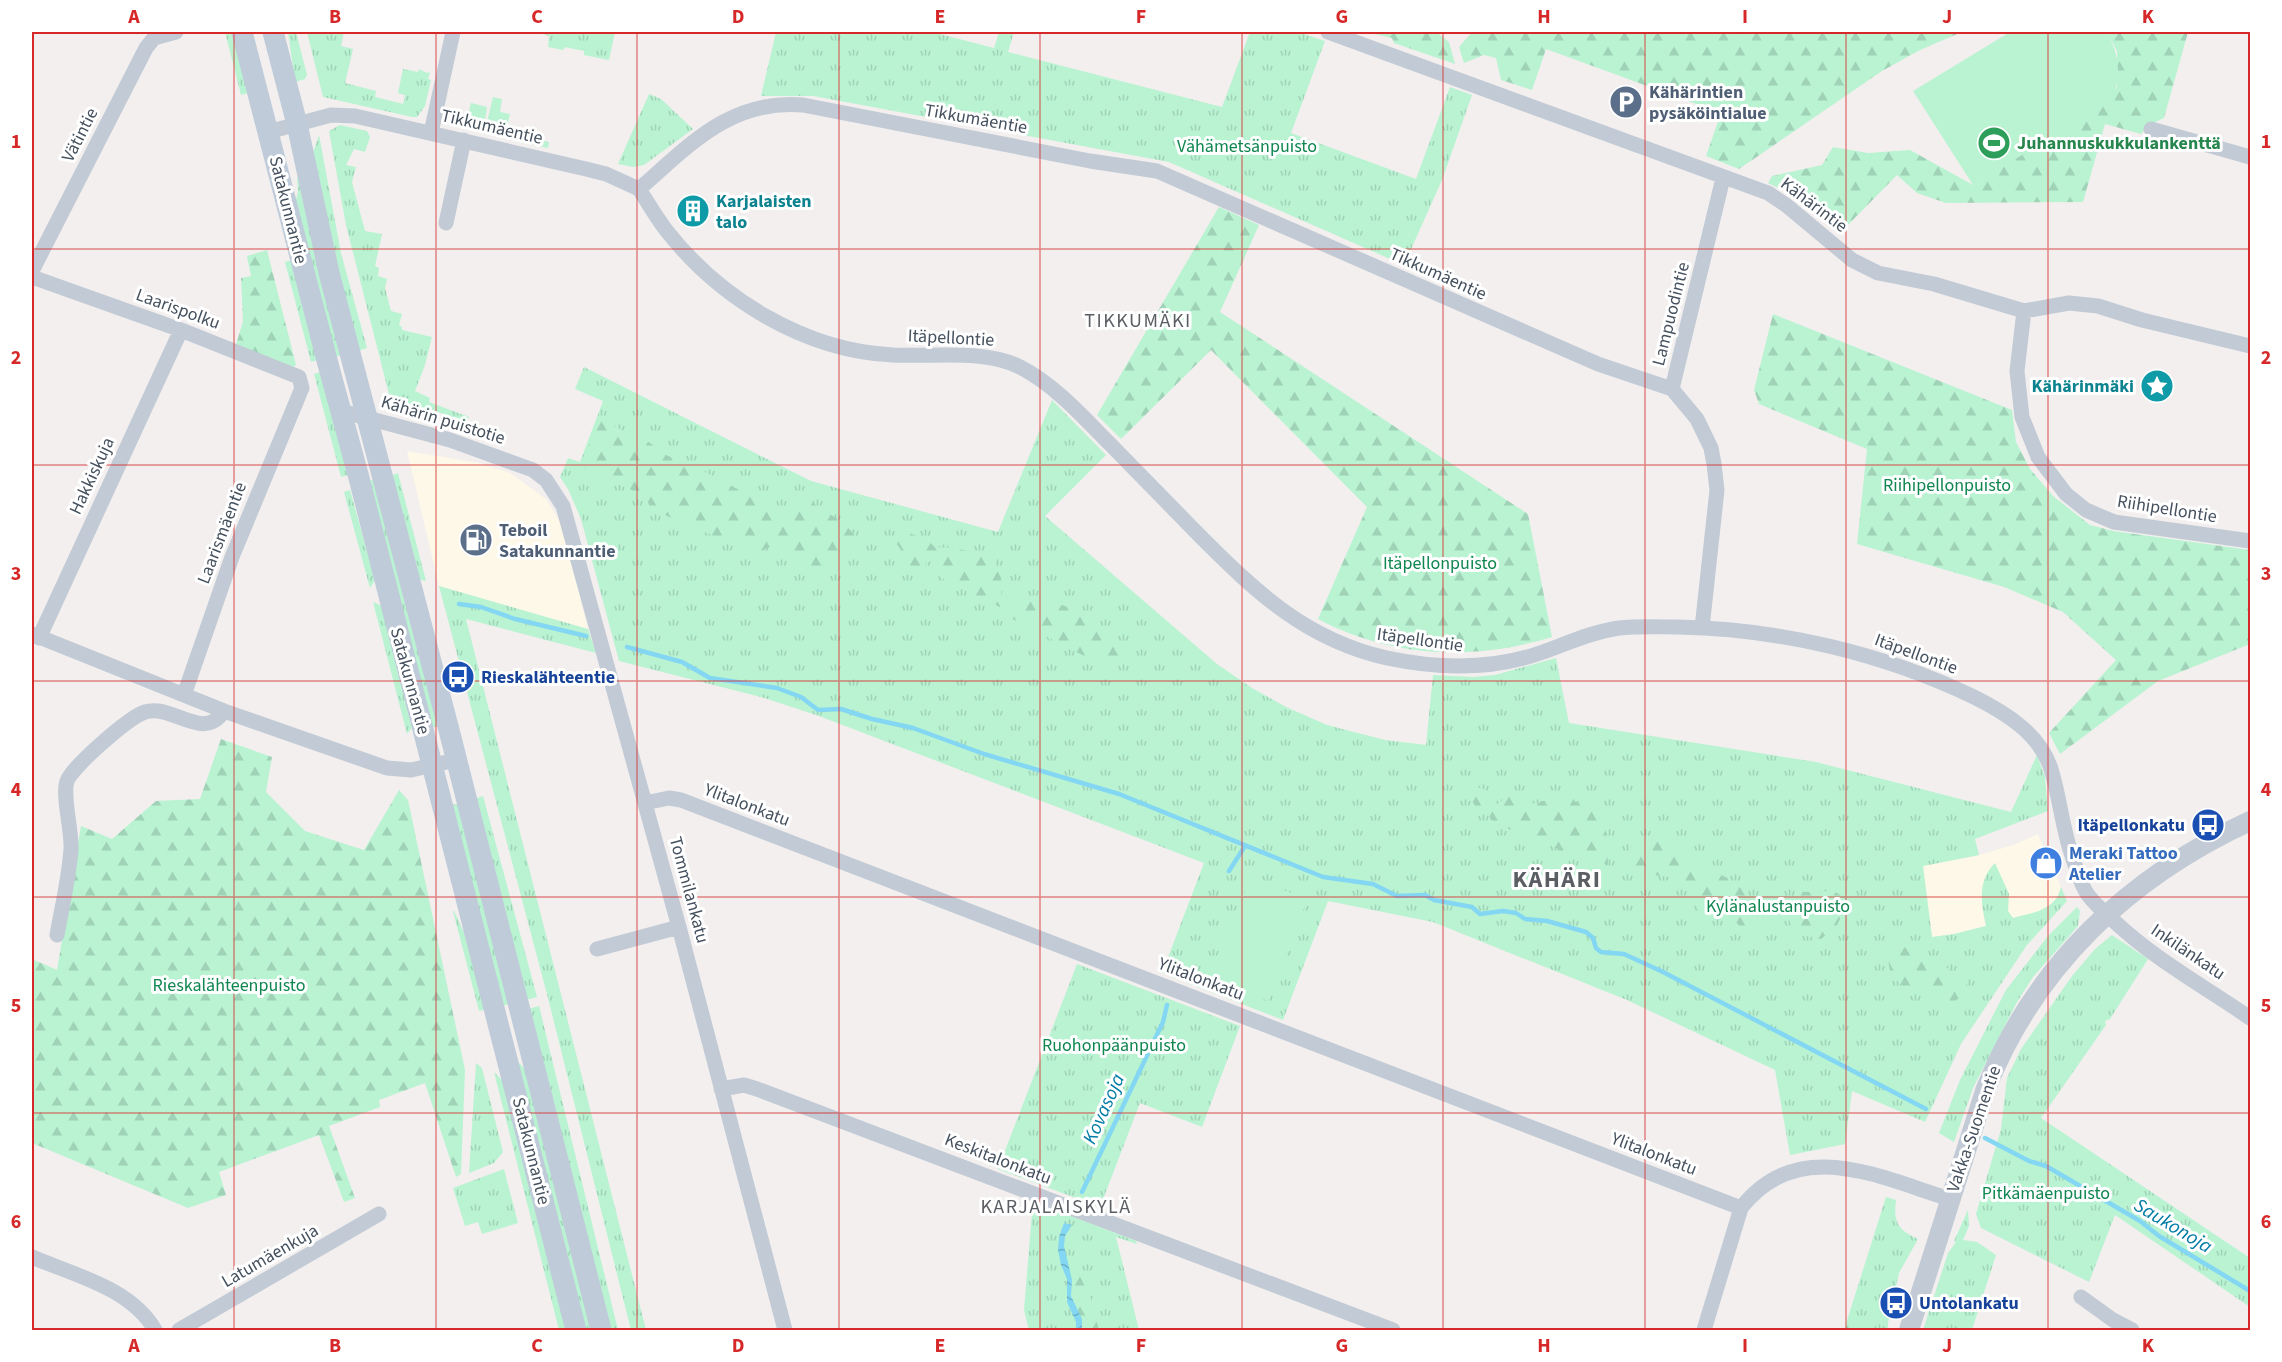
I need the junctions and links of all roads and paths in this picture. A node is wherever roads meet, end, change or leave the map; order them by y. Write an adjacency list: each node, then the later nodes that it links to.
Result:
1 (176, 32): 15 (street, Vätintie)
2 (242, 32): 8 (main road, Satakunnantie)
3 (273, 32): 6 (main road, Satakunnantie)
4 (453, 32): 9 (street)
5 (1328, 32): 12 (street, Kähärintie)
6 (297, 124): 8 (street, Tikkumäentie); 9 (street, Tikkumäentie); 23 (main road, Satakunnantie)
7 (2151, 129): 11 (street)
8 (268, 132): 22 (main road, Satakunnantie)
9 (431, 133): 10 (street, Tikkumäentie)
10 (464, 140): 13 (street, Tikkumäentie); 14 (street)
11 (2250, 157)
12 (1723, 178): 17 (street, Kähärintie); 21 (street, Lampuodintie)
13 (639, 189): 21 (street, Tikkumäentie); 26 (street, Itäpellontie)
14 (446, 223)
15 (32, 271)
16 (32, 277): 18 (street, Laarispolku)
17 (2024, 311): 19 (street, Kähärintie); 25 (street, Riihipellontie)
18 (181, 330): 20 (street, Laarispolku); 27 (street, Hakkiskuja)
19 (2250, 346)
20 (302, 388): 28 (street, Laarismäentie)
21 (1672, 389): 26 (street, Lampuodintie)
22 (340, 411): 23 (street, Kähärin puistotie); 31 (main road, Satakunnantie)
23 (367, 417): 24 (street, Kähärin puistotie); 30 (main road, Satakunnantie)
24 (533, 470): 32 (street, Tommilankatu)
25 (2250, 541)
26 (1702, 628): 34 (street, Itäpellontie)
27 (35, 636): 28 (street)
28 (184, 695): 29 (street)
29 (224, 711): 31 (street); 36 (street)
30 (456, 760): 31 (street); 49 (main road, Satakunnantie)
31 (432, 765): 48 (main road, Satakunnantie)
32 (645, 803): 35 (street, Tommilankatu); 41 (street, Ylitalonkatu)
33 (2250, 821): 34 (street, Vakka-Suomentie)
34 (2107, 915): 38 (street, Inkilänkatu); 40 (street, Vakka-Suomentie)
35 (679, 927): 37 (street); 39 (street, Tommilankatu)
36 (57, 935)
37 (597, 949)
38 (2250, 1018)
39 (721, 1089): 50 (street, Tommilankatu); 51 (street, Keskitalonkatu)
40 (1950, 1199): 41 (street); 53 (street, Vakka-Suomentie)
41 (1741, 1208): 52 (street)
42 (380, 1214): 47 (street, Latumäenkuja)
43 (32, 1257): 46 (street)
44 (2081, 1297): 45 (street)
45 (2111, 1325): 54 (street)
46 (155, 1330)
47 (179, 1330)
48 (576, 1330)
49 (602, 1330)
50 (785, 1330)
51 (1394, 1330)
52 (1704, 1330)
53 (1909, 1330)
54 (2132, 1330)

